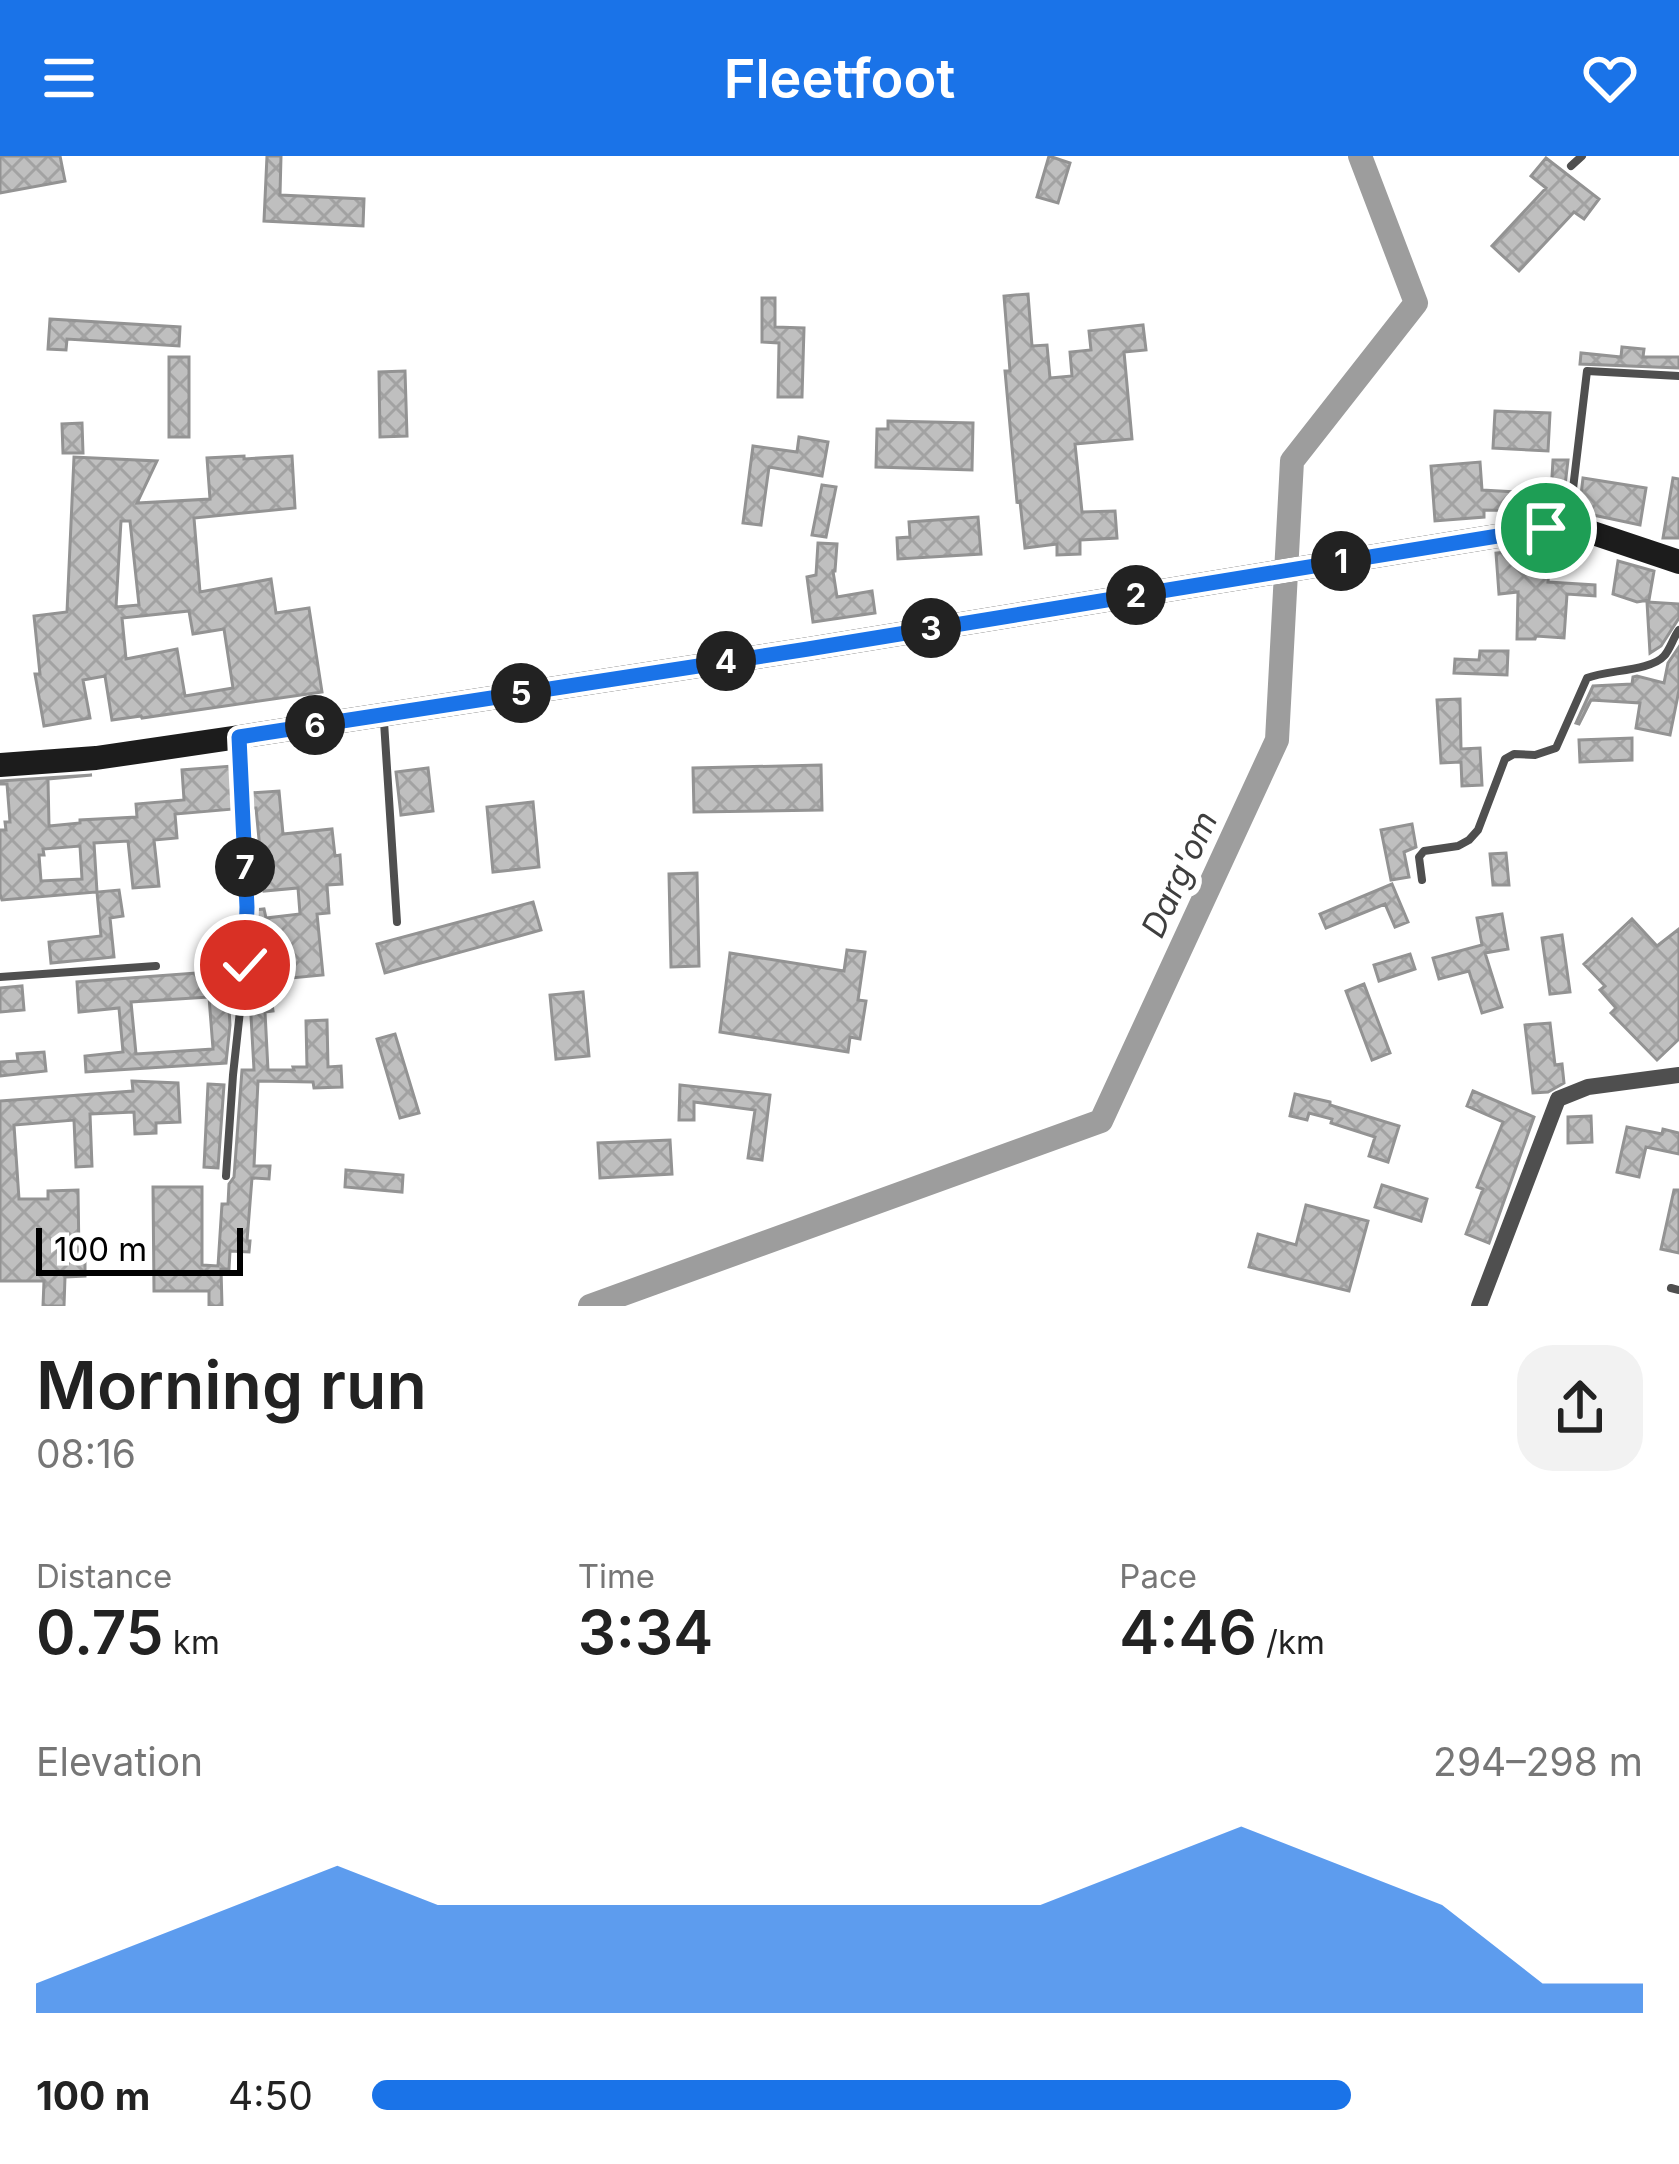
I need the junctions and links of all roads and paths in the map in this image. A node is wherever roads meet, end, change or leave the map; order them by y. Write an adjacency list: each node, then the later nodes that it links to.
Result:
1 (1582, 156): 2 (lane)
2 (1571, 166)
3 (1679, 376): 4 (lane)
4 (1578, 528): 5 (main road); 7 (main road)
5 (1679, 562)
6 (1679, 630): 10 (lane)
7 (383, 714): 8 (main road); 11 (lane)
8 (239, 737): 9 (main road); 15 (lane)
9 (0, 765)
10 (1422, 880)
11 (397, 922)
12 (156, 966): 13 (lane)
13 (0, 977)
14 (1679, 1075): 16 (street)
15 (226, 1176)
16 (1479, 1306)

